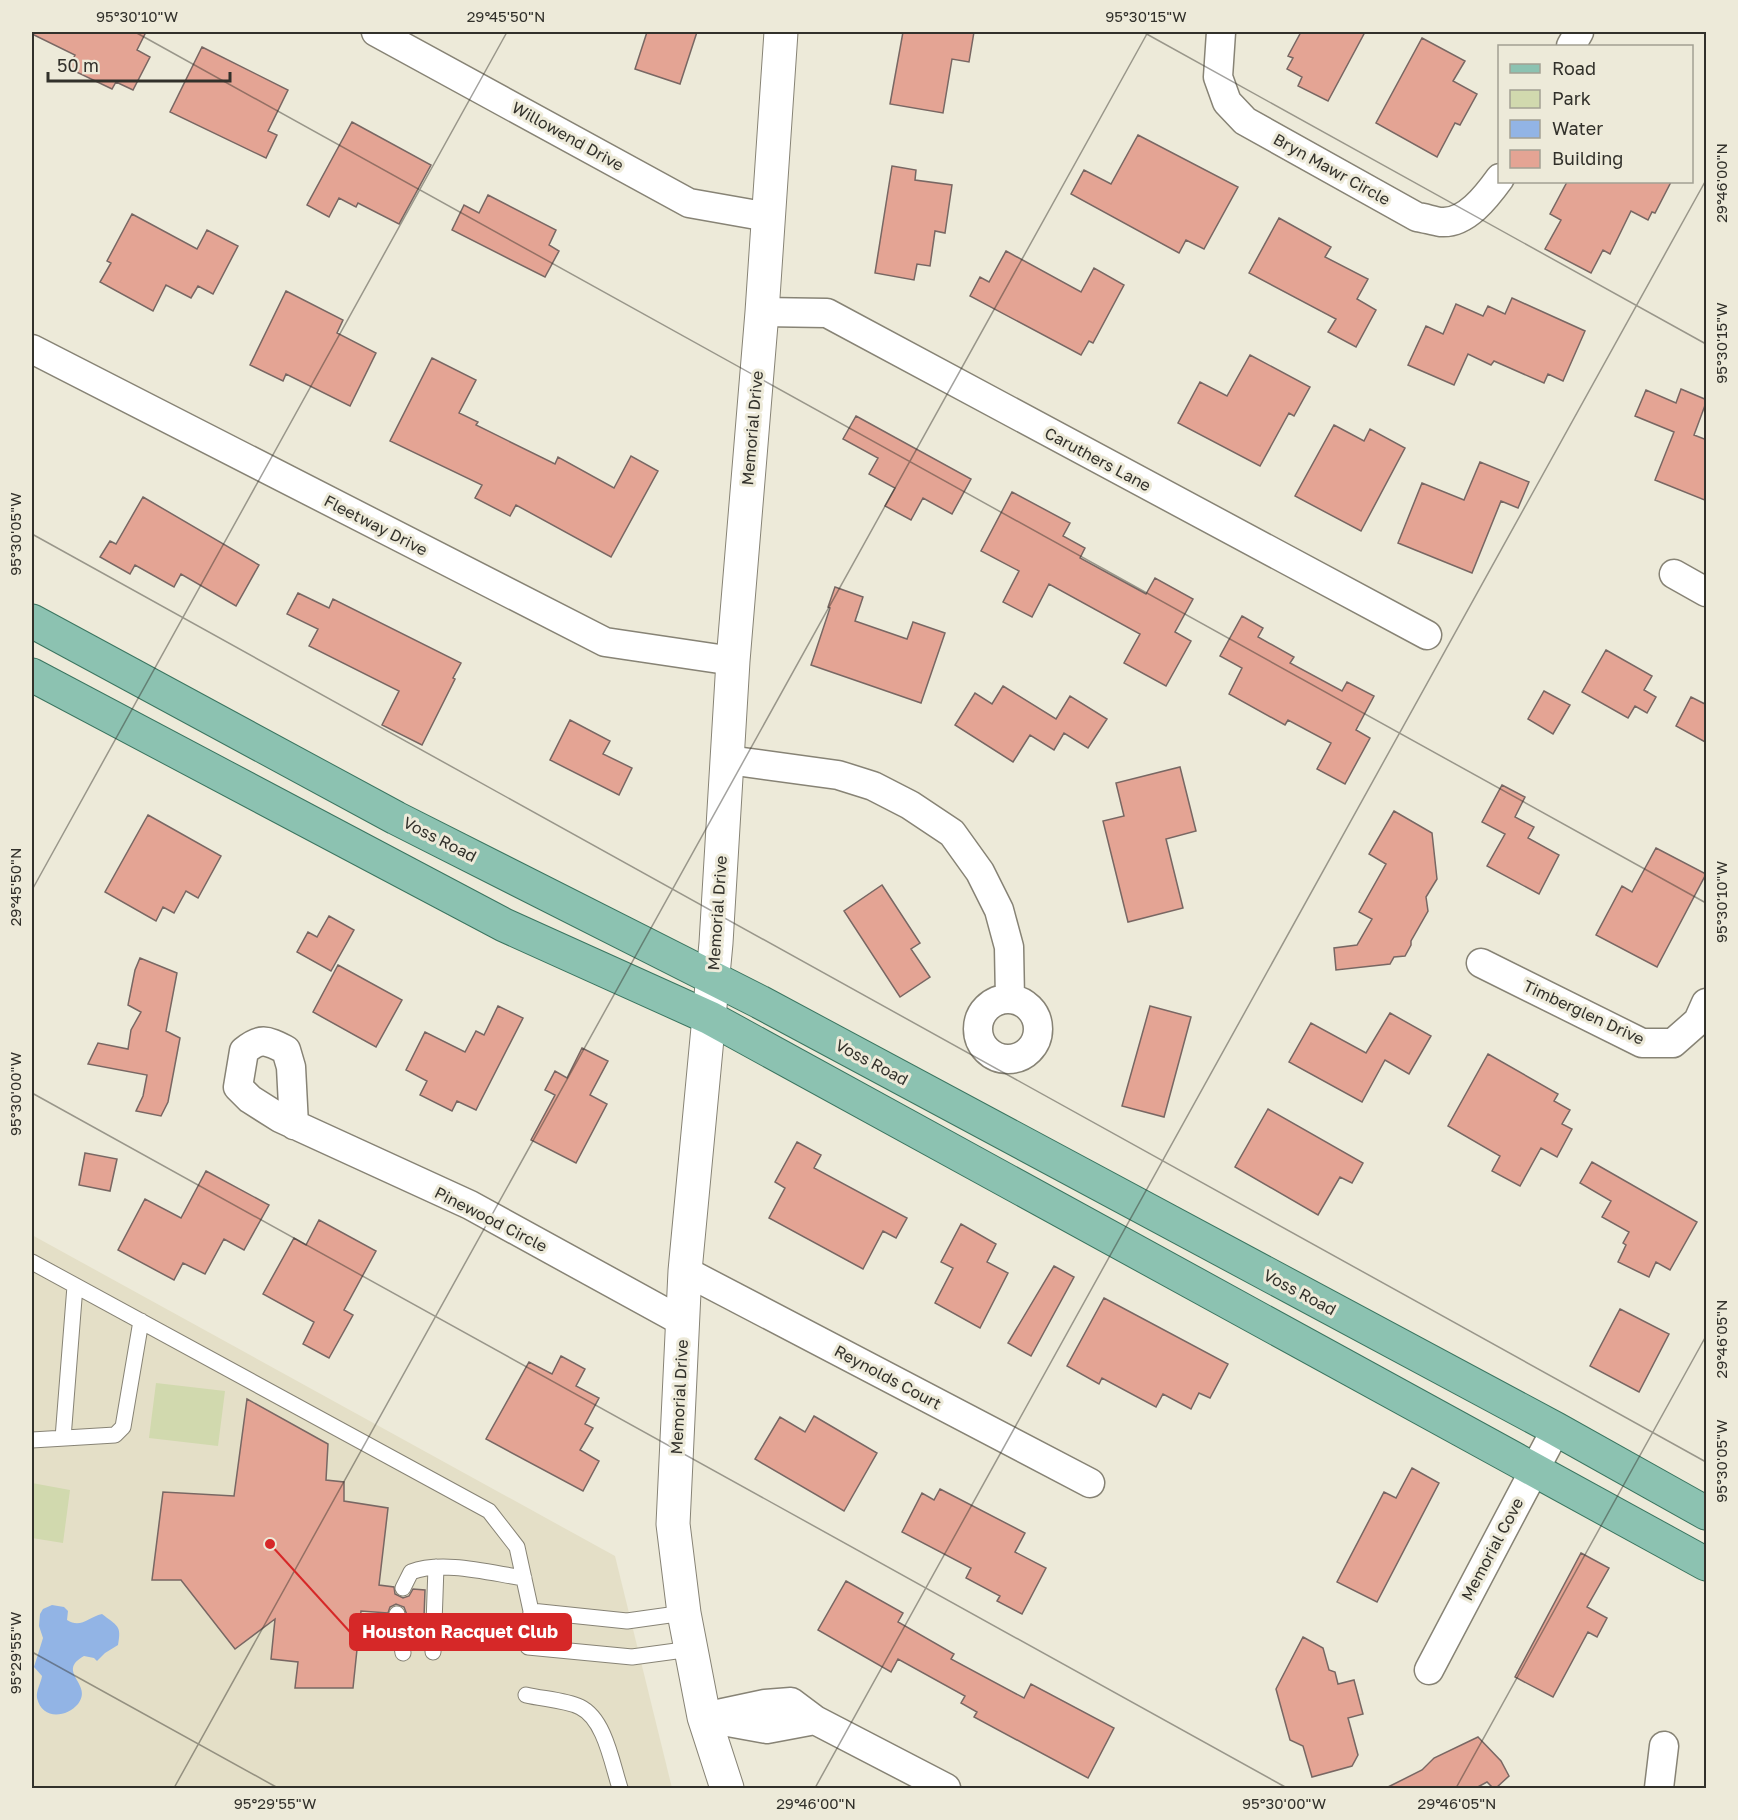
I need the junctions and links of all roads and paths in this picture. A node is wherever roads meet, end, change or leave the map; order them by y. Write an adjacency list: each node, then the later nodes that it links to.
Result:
1 (376, 32): 5 (street, Willowend Drive)
2 (782, 32): 5 (street, Memorial Drive)
3 (1221, 32): 4 (street, Bryn Mawr Circle)
4 (1498, 181)
5 (768, 217): 6 (street, Memorial Drive)
6 (762, 312): 11 (street, Caruthers Lane); 12 (street, Memorial Drive)
7 (32, 349): 12 (street, Fleetway Drive)
8 (1674, 574): 9 (street)
9 (1707, 592)
10 (32, 621): 14 (main road, Voss Road)
11 (1427, 635)
12 (733, 662): 16 (street, Memorial Drive)
13 (32, 675): 15 (main road)
14 (163, 692): 15 (main road); 18 (main road, Voss Road)
15 (139, 734): 21 (main road)
16 (728, 759): 18 (street, Memorial Drive); 19 (street)
17 (1481, 963): 20 (street, Timberglen Drive)
18 (713, 977): 21 (street, Memorial Drive); 28 (main road, Voss Road)
19 (1010, 999)
20 (1707, 1003)
21 (710, 1018): 24 (street, Memorial Drive); 31 (main road)
22 (294, 1125): 27 (street, Pinewood Circle)
23 (32, 1262): 25 (lane)
24 (686, 1271): 27 (street, Memorial Drive); 32 (street, Reynolds Court)
25 (75, 1286): 26 (lane); 29 (lane)
26 (141, 1322): 29 (lane); 36 (lane)
27 (683, 1322): 39 (street, Memorial Drive)
28 (1556, 1429): 31 (street, Memorial Cove); 33 (main road, Voss Road)
29 (63, 1438): 30 (lane)
30 (32, 1440)
31 (1534, 1470): 34 (main road); 44 (street, Memorial Cove)
32 (1090, 1483)
33 (1707, 1513)
34 (1707, 1564)
35 (436, 1568): 36 (lane); 37 (lane); 42 (lane)
36 (524, 1578): 38 (lane)
37 (403, 1588)
38 (531, 1611): 39 (lane); 41 (lane)
39 (684, 1613): 41 (street, Memorial Drive)
40 (397, 1614): 43 (lane)
41 (691, 1649): 46 (street, Memorial Drive)
42 (433, 1652)
43 (403, 1653)
44 (1429, 1670)
45 (526, 1695): 48 (lane)
46 (704, 1717): 49 (street, Memorial Drive); 50 (street)
47 (1664, 1746): 51 (street)
48 (620, 1788)
49 (727, 1788)
50 (946, 1788)
51 (1659, 1788)

